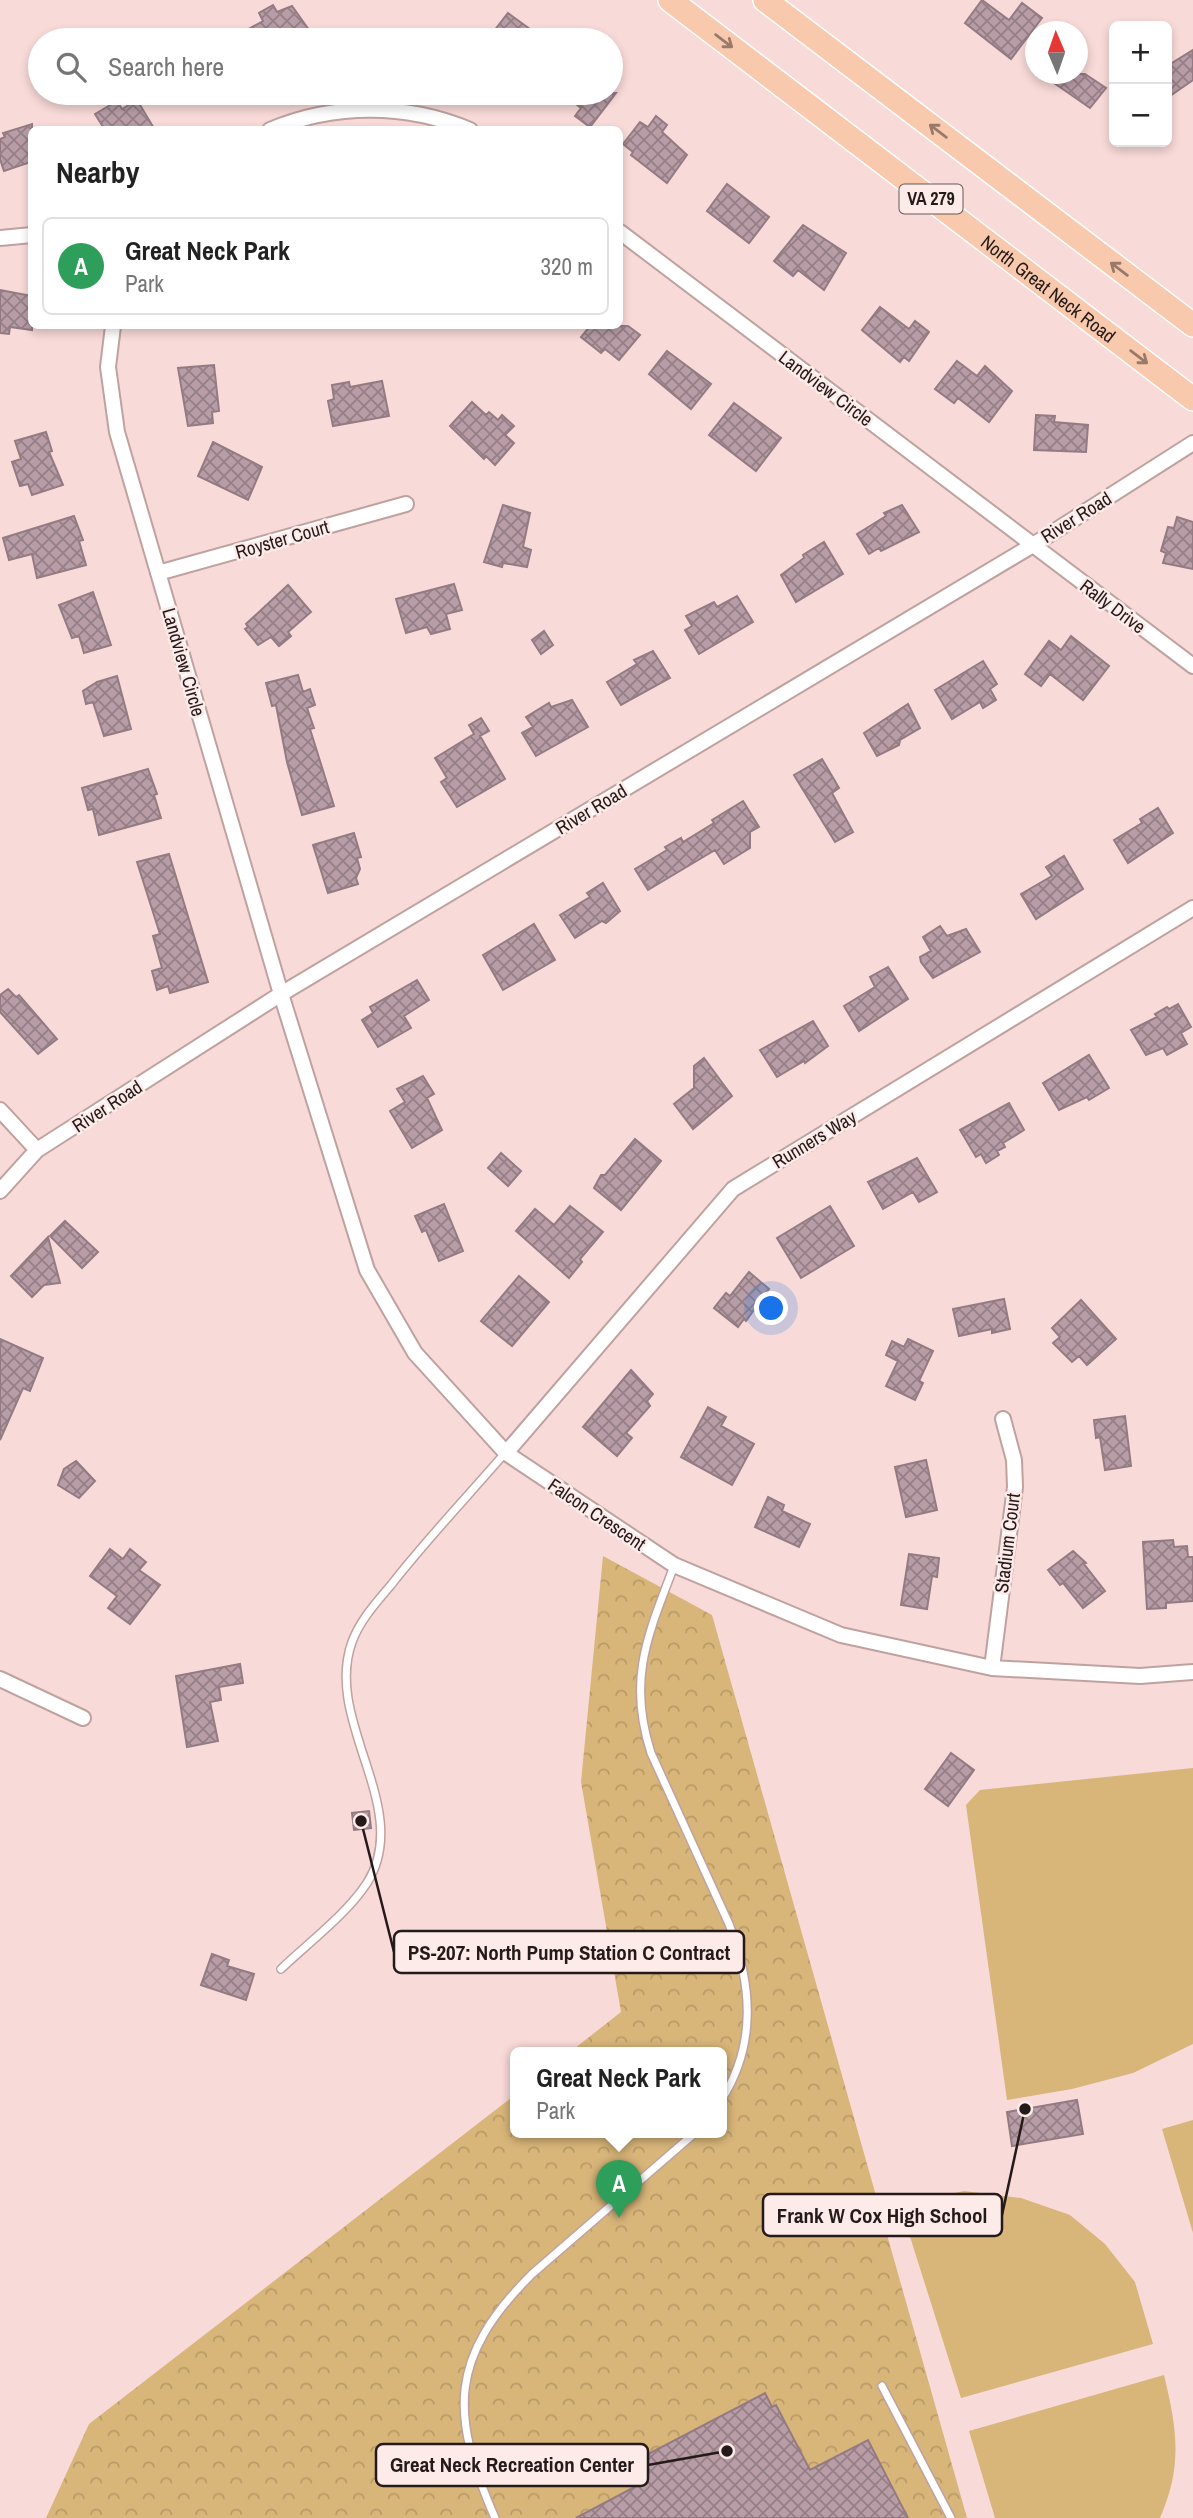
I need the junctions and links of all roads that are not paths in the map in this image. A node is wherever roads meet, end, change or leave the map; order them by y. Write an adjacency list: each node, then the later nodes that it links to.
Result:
1 (670, 0): 12 (main road, North Great Neck Road / VA 279, one-way to 12)
2 (765, 0): 10 (main road, VA 279, one-way to 2)
3 (385, 105): 4 (street)
4 (384, 110): 5 (street); 6 (street)
5 (282, 126)
6 (457, 126)
7 (623, 234): 15 (street, Landview Circle)
8 (28, 235): 9 (street)
9 (0, 238)
10 (1193, 325)
11 (113, 329): 16 (street, Landview Circle)
12 (1193, 399)
13 (1193, 443): 15 (street, River Road)
14 (406, 504): 16 (street, Royster Court)
15 (1033, 545): 17 (street, Rally Drive); 19 (street, River Road)
16 (158, 573): 19 (street, Landview Circle)
17 (1193, 666)
18 (1193, 908): 24 (street, Runners Way)
19 (281, 994): 21 (street, River Road); 24 (street, Falcon Crescent)
20 (0, 1110): 21 (street)
21 (37, 1150): 22 (street, River Road)
22 (0, 1191)
23 (1003, 1419): 26 (street, Stadium Court)
24 (506, 1453): 25 (street, Falcon Crescent); 30 (lane)
25 (674, 1565): 26 (street, Falcon Crescent); 31 (lane)
26 (992, 1668): 27 (street, Falcon Crescent)
27 (1193, 1672)
28 (0, 1679): 29 (street)
29 (83, 1718)
30 (281, 1969)
31 (727, 2088)
32 (689, 2138): 34 (lane)
33 (882, 2386): 35 (lane)
34 (495, 2518)
35 (951, 2518)

